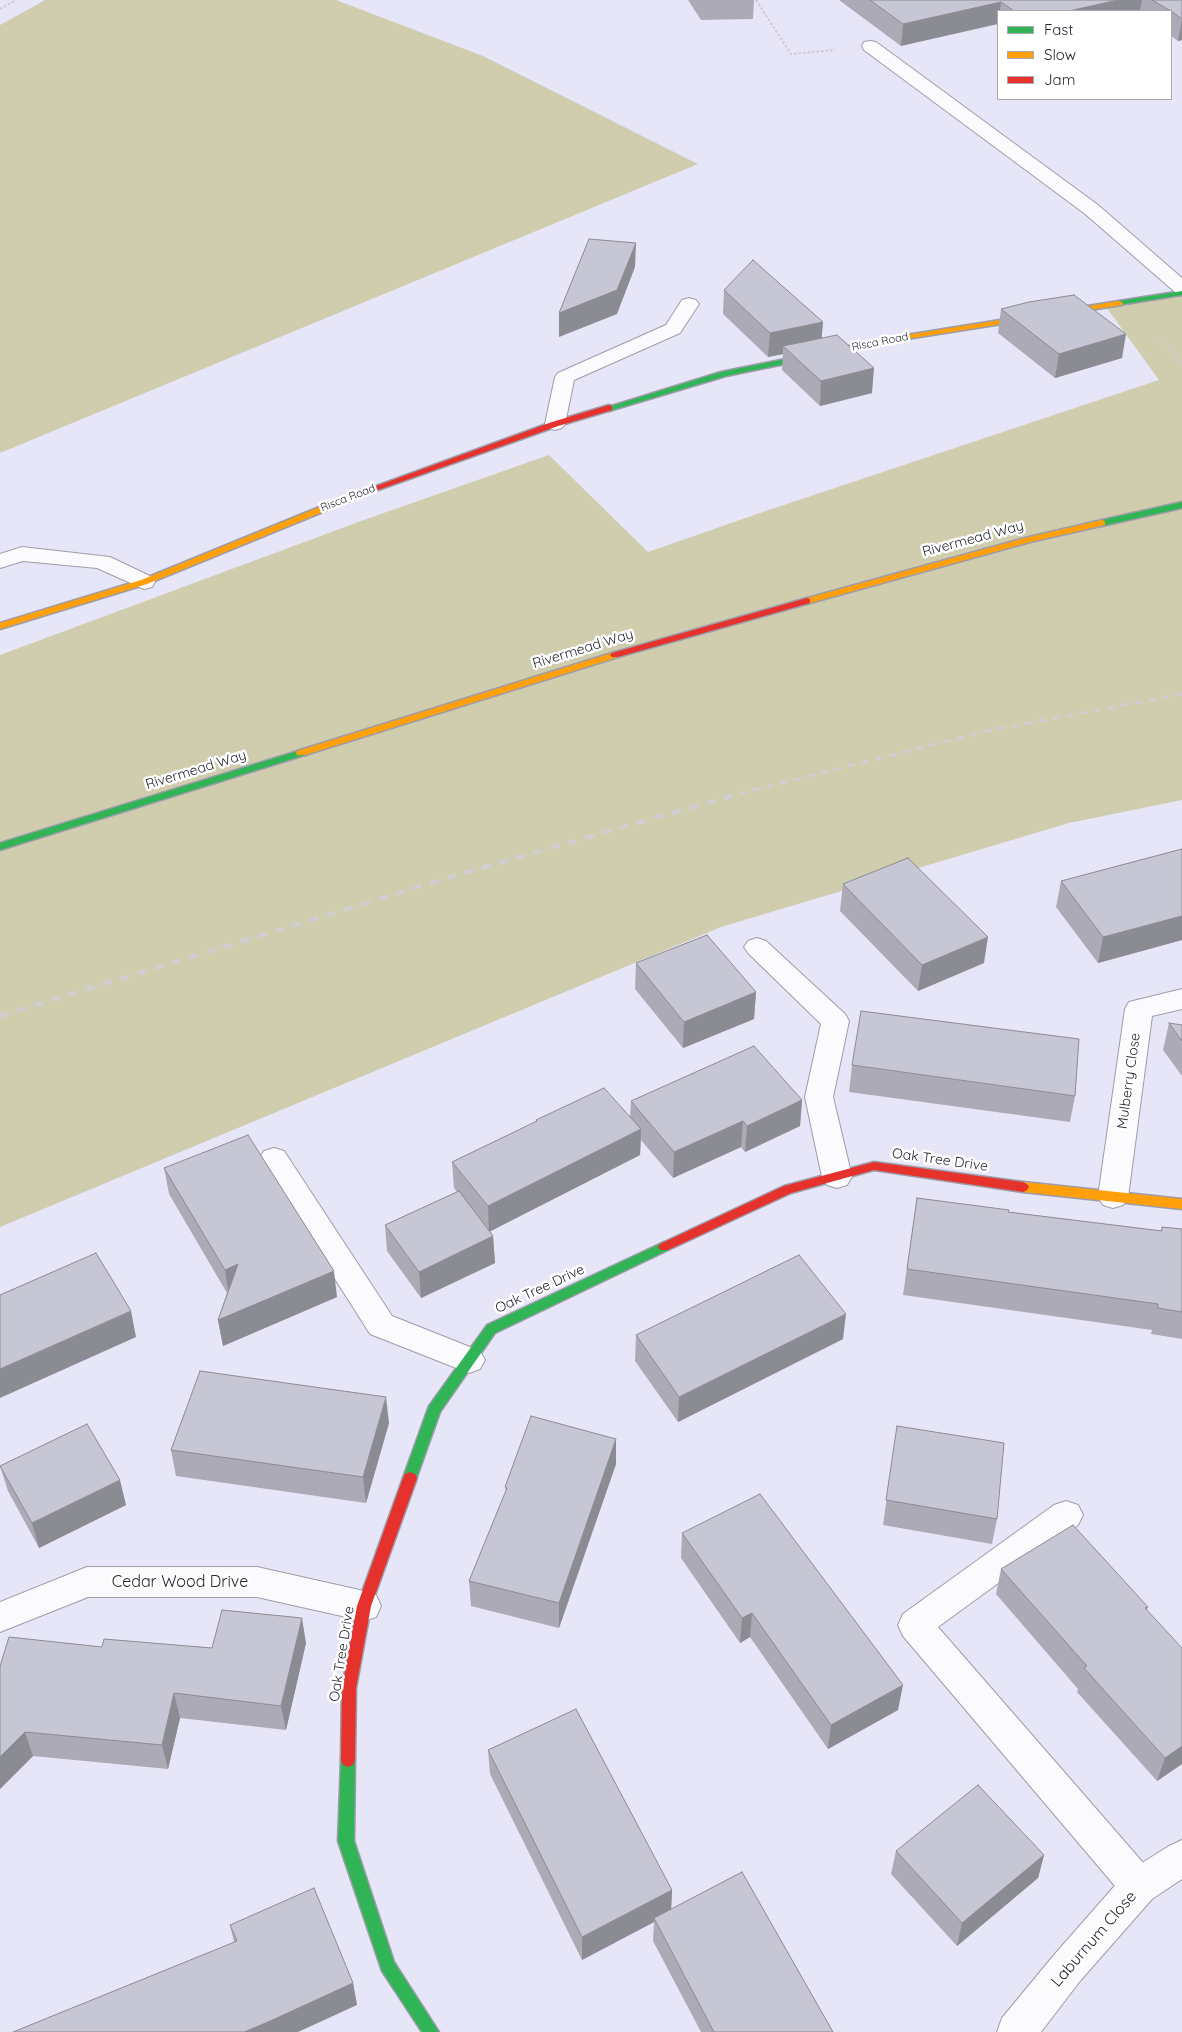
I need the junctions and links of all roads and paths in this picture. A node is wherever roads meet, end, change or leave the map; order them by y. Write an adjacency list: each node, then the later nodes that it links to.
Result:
1 (16, 0): 3 (path)
2 (756, 0): 4 (path)
3 (0, 9)
4 (870, 46): 5 (street)
5 (1182, 288)
6 (1182, 293): 8 (street, Risca Road)
7 (689, 304): 8 (street)
8 (554, 424): 11 (street, Risca Road)
9 (1182, 505): 13 (street, Rivermead Way)
10 (0, 561): 11 (street)
11 (144, 582): 12 (street, Risca Road)
12 (0, 626)
13 (0, 847)
14 (757, 947): 17 (street)
15 (1182, 999): 18 (street, Mulberry Close)
16 (274, 1159): 20 (street)
17 (837, 1177): 18 (street, Oak Tree Drive); 20 (street, Oak Tree Drive)
18 (1112, 1197): 19 (street, Oak Tree Drive)
19 (1182, 1204)
20 (470, 1360): 22 (street, Oak Tree Drive)
21 (1066, 1514): 25 (street)
22 (364, 1606): 23 (street, Cedar Wood Drive); 26 (street, Oak Tree Drive)
23 (0, 1617)
24 (1182, 1858): 25 (street, Laburnum Close)
25 (1139, 1886): 27 (street, Laburnum Close)
26 (431, 2032)
27 (1016, 2032)

